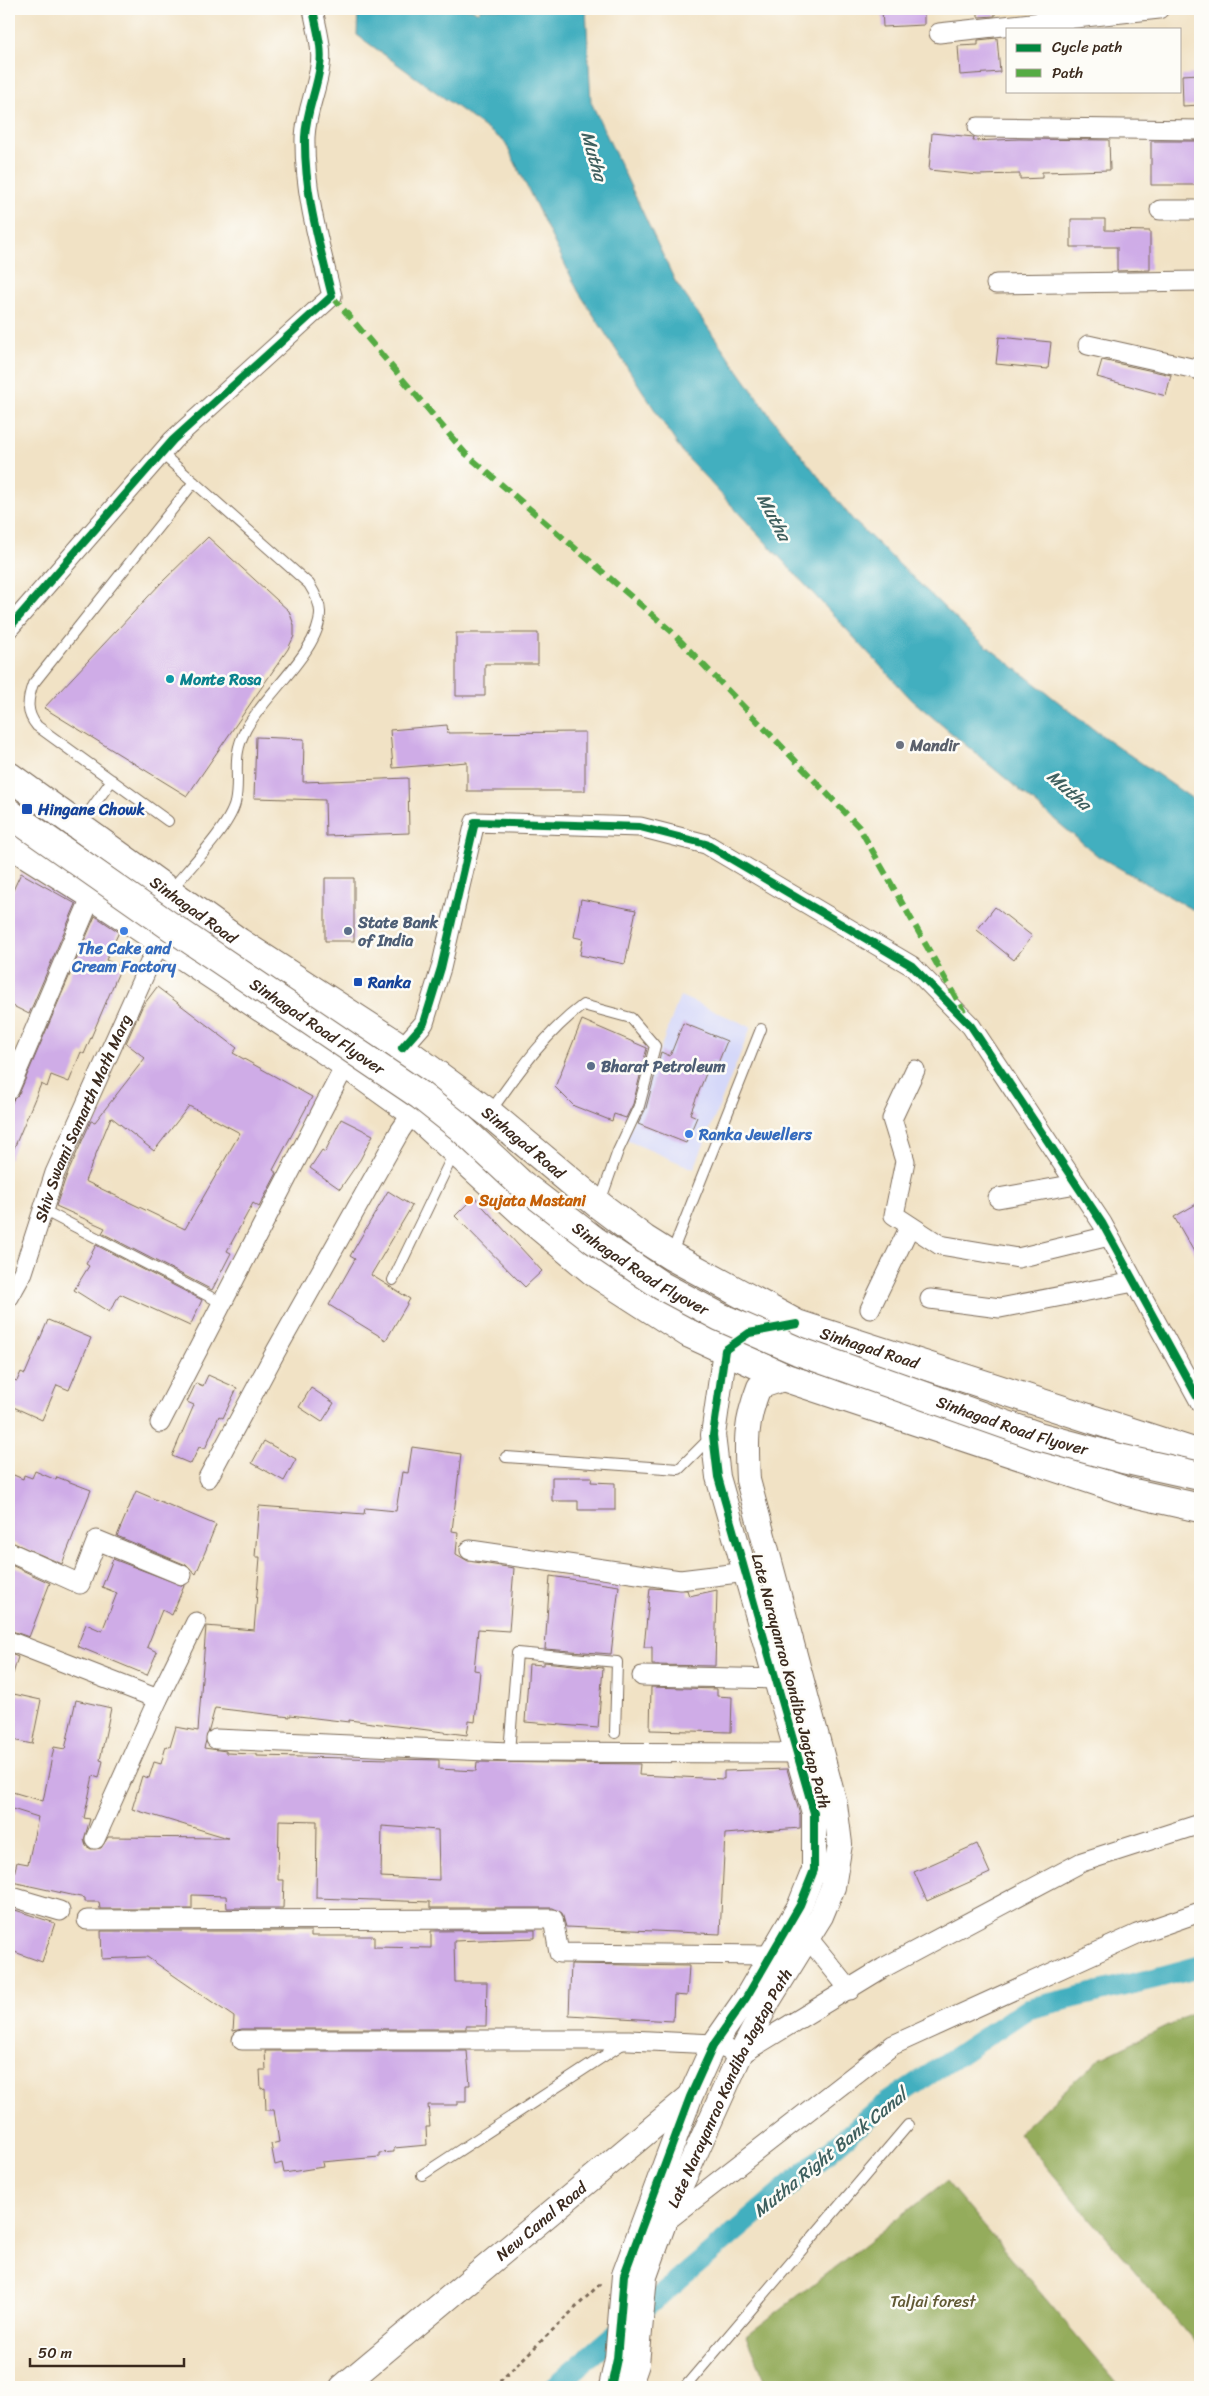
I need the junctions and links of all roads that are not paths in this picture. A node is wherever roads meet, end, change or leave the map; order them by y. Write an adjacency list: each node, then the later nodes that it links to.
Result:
1 (313, 9): 12 (street)
2 (1159, 9): 3 (street)
3 (939, 32)
4 (978, 127): 5 (street)
5 (1200, 130)
6 (1160, 210): 7 (street)
7 (1200, 210)
8 (1200, 281): 9 (street)
9 (996, 284)
10 (1088, 345): 11 (street)
11 (1200, 370)
12 (161, 453): 13 (lane); 14 (street)
13 (194, 482): 16 (lane); 22 (lane)
14 (9, 628)
15 (9, 776): 20 (main road, Sinhagad Road)
16 (112, 780): 19 (lane); 20 (lane)
17 (9, 792): 39 (main road, Sinhagad Road Flyover)
18 (9, 813): 55 (main road, Sinhagad Road Flyover, bridge)
19 (168, 821)
20 (79, 826): 22 (main road, Sinhagad Road)
21 (9, 843): 23 (main road)
22 (169, 892): 26 (main road, Sinhagad Road)
23 (92, 895): 24 (main road); 29 (street)
24 (160, 940): 27 (main road); 36 (street, Shiv Swami Samarth Math Marg)
25 (761, 1030): 40 (lane)
26 (402, 1048): 31 (main road, Sinhagad Road); 33 (street)
27 (346, 1064): 30 (main road); 45 (street)
28 (915, 1070): 37 (street)
29 (9, 1090)
30 (413, 1112): 32 (main road); 56 (street)
31 (489, 1113): 35 (main road, Sinhagad Road); 35 (lane)
32 (456, 1150): 41 (lane); 48 (main road)
33 (1076, 1184): 34 (street); 38 (street)
34 (998, 1198)
35 (599, 1205): 39 (main road, Sinhagad Road)
36 (43, 1210): 43 (street, Shiv Swami Samarth Math Marg); 45 (lane)
37 (910, 1226): 38 (street); 46 (street)
38 (1109, 1236): 42 (street)
39 (644, 1239): 40 (main road, Sinhagad Road)
40 (671, 1256): 47 (main road, Sinhagad Road)
41 (393, 1280)
42 (1134, 1282): 44 (street); 50 (street)
43 (9, 1298)
44 (930, 1300)
45 (222, 1303): 51 (street)
46 (870, 1309)
47 (797, 1324): 48 (street); 53 (main road, Sinhagad Road)
48 (725, 1350): 49 (main road); 52 (street, Late Narayanrao Kondiba Jagtap Path)
49 (786, 1378): 57 (main road); 64 (street, Late Narayanrao Kondiba Jagtap Path)
50 (1200, 1402)
51 (160, 1423)
52 (713, 1435): 54 (lane); 60 (street, Late Narayanrao Kondiba Jagtap Path)
53 (1200, 1454)
54 (506, 1456)
55 (1200, 1476)
56 (208, 1478)
57 (1200, 1508)
58 (470, 1550): 60 (street)
59 (9, 1552): 61 (street)
60 (747, 1572): 66 (street, Late Narayanrao Kondiba Jagtap Path)
61 (182, 1575)
62 (196, 1622): 67 (street)
63 (9, 1641): 67 (street)
64 (800, 1672): 66 (street); 78 (street, Late Narayanrao Kondiba Jagtap Path)
65 (642, 1676): 66 (street)
66 (777, 1679): 71 (street, Late Narayanrao Kondiba Jagtap Path)
67 (158, 1699): 73 (street)
68 (615, 1733): 70 (lane)
69 (216, 1739): 70 (street)
70 (509, 1752): 71 (street)
71 (798, 1753): 79 (street, Late Narayanrao Kondiba Jagtap Path)
72 (1200, 1824): 80 (street)
73 (95, 1839)
74 (9, 1896): 75 (street)
75 (60, 1911)
76 (1200, 1912): 88 (street)
77 (87, 1920): 79 (street)
78 (808, 1938): 80 (street); 84 (street, Late Narayanrao Kondiba Jagtap Path)
79 (771, 1955): 83 (street, Late Narayanrao Kondiba Jagtap Path)
80 (850, 1990): 84 (street)
81 (242, 2040): 82 (street)
82 (629, 2040): 83 (street); 87 (lane)
83 (714, 2044): 84 (street); 85 (street, Late Narayanrao Kondiba Jagtap Path)
84 (740, 2056): 85 (street, New Canal Road); 88 (street, Late Narayanrao Kondiba Jagtap Path)
85 (690, 2097): 89 (street, Late Narayanrao Kondiba Jagtap Path); 91 (street, New Canal Road)
86 (908, 2125): 94 (lane)
87 (422, 2175)
88 (664, 2223): 89 (street, Late Narayanrao Kondiba Jagtap Path)
89 (625, 2277): 90 (street, Late Narayanrao Kondiba Jagtap Path)
90 (627, 2362): 92 (street, Late Narayanrao Kondiba Jagtap Path); 93 (street, Late Narayanrao Kondiba Jagtap Path)
91 (342, 2387)
92 (610, 2387)
93 (628, 2387)
94 (686, 2387)

